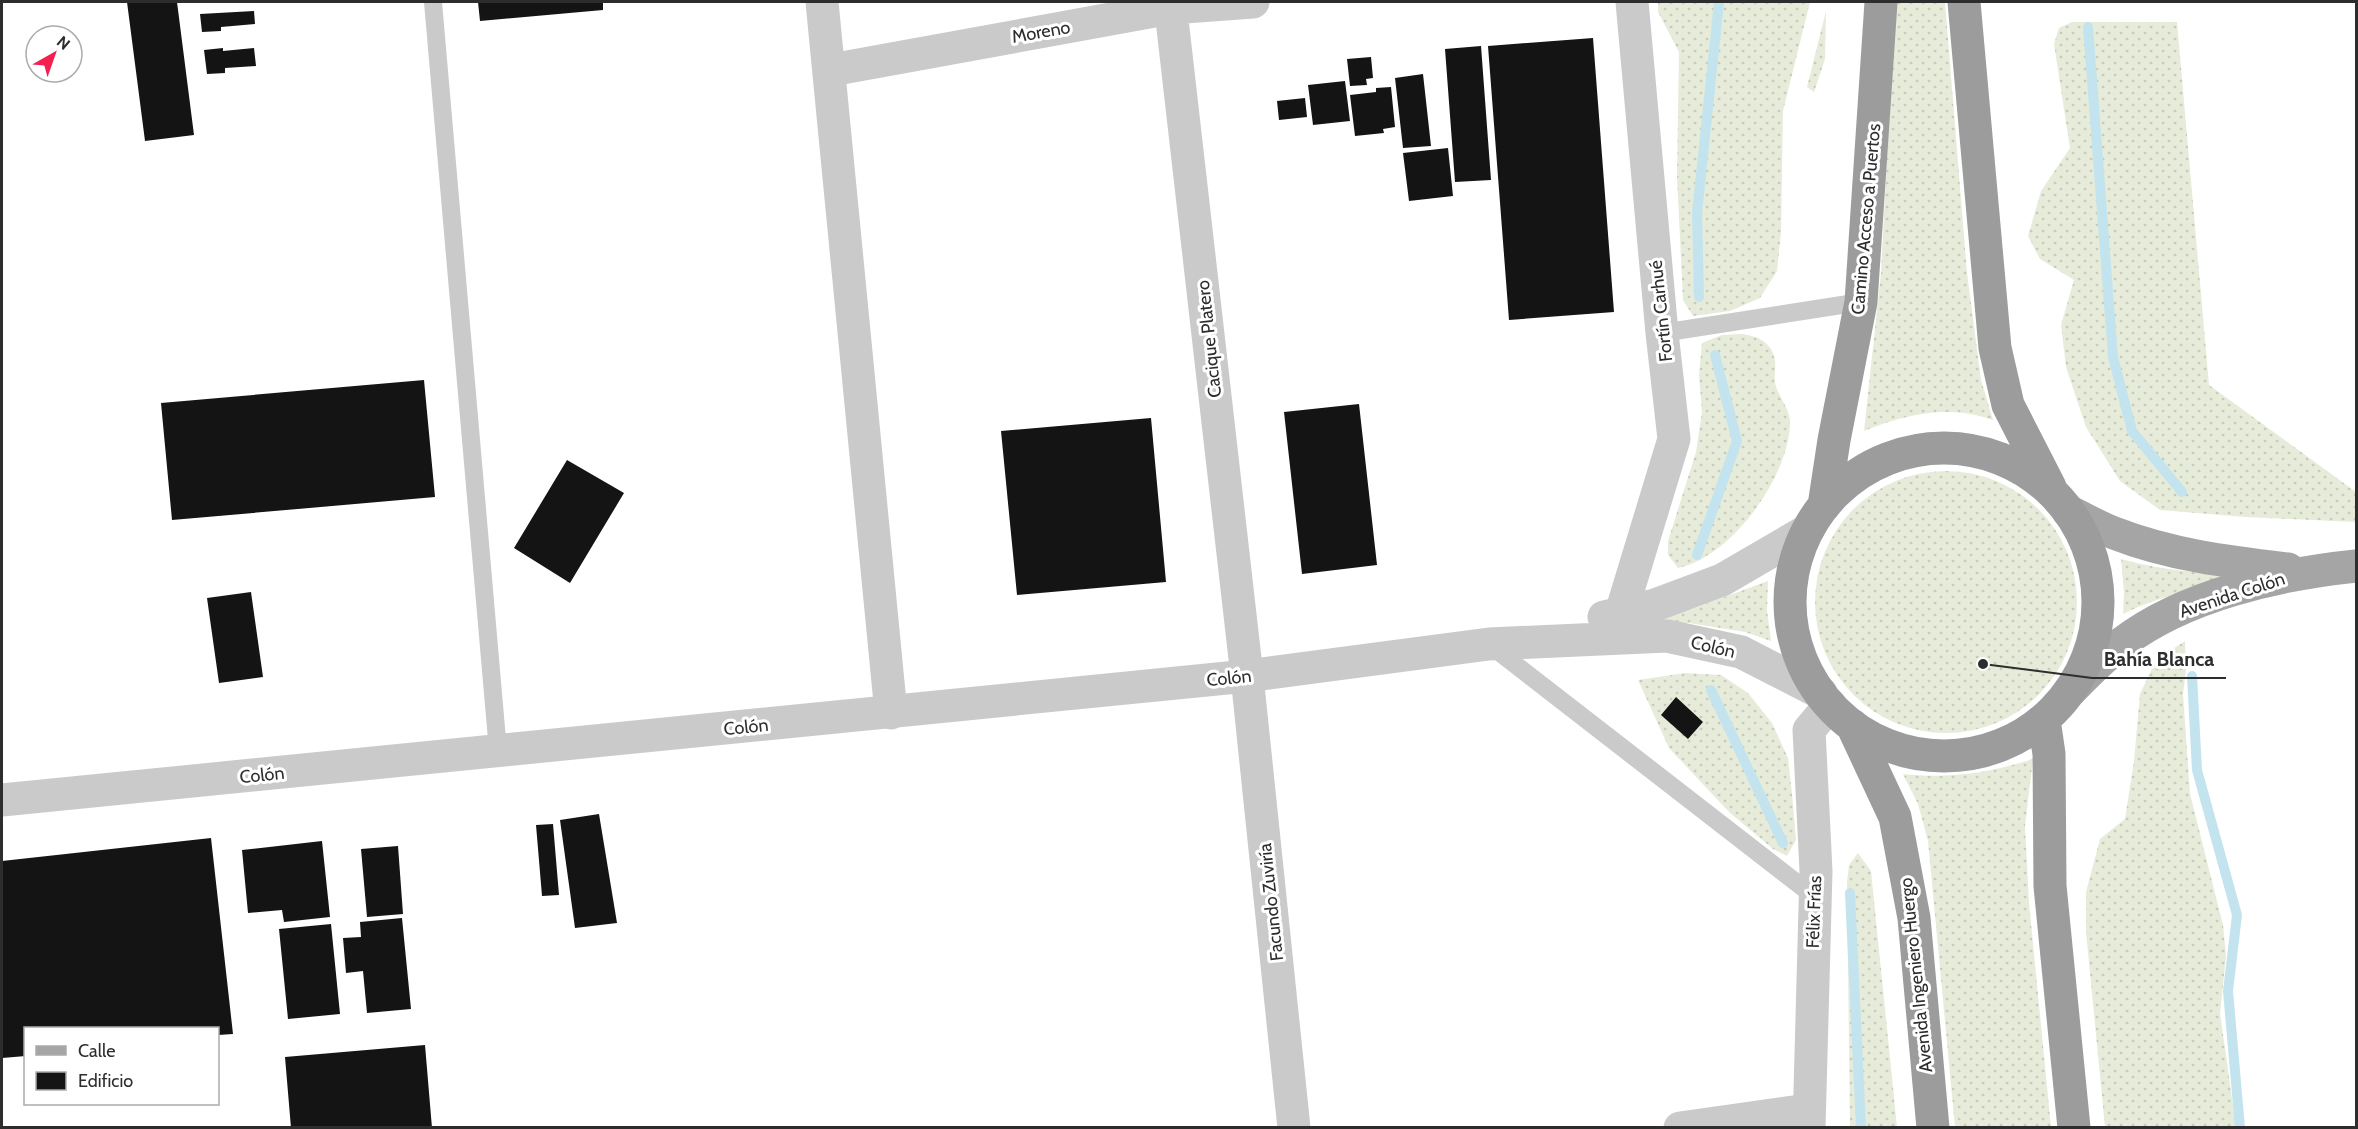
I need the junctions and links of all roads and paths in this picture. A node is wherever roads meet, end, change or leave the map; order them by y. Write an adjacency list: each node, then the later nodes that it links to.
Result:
1 (433, 2): 22 (lane)
2 (822, 2): 8 (street)
3 (1253, 2): 7 (street, Moreno)
4 (1632, 2): 10 (street, Fortín Carhué)
5 (1881, 2): 9 (highway, Camino Acceso a Puertos)
6 (1964, 2): 11 (highway)
7 (1171, 5): 8 (street, Moreno); 17 (street, Cacique Platero)
8 (831, 70): 20 (street)
9 (1861, 302): 10 (lane); 12 (highway, Camino Acceso a Puertos)
10 (1662, 333): 15 (street, Fortín Carhué)
11 (2061, 502): 12 (highway); 14 (main road, Avenida Colón); 18 (highway)
12 (1816, 518): 15 (street, Colón); 19 (highway, Avenida Ingeniero Huergo)
13 (2356, 566): 14 (main road, Avenida Colón)
14 (2311, 571): 18 (main road, Avenida Colón)
15 (1621, 613): 16 (street, Colón)
16 (1489, 644): 17 (street, Colón); 19 (street, Colón); 24 (lane)
17 (1247, 676): 20 (street, Colón); 26 (street, Facundo Zuviría)
18 (2071, 690): 21 (highway)
19 (1834, 708): 21 (highway); 24 (street, Félix Frías); 28 (highway, Avenida Ingeniero Huergo)
20 (891, 713): 22 (street, Colón)
21 (2044, 720): 29 (highway)
22 (498, 752): 23 (street, Colón)
23 (2, 800)
24 (1815, 897): 25 (street, Félix Frías)
25 (1809, 1119): 27 (street)
26 (1294, 1128)
27 (1680, 1128)
28 (1933, 1128)
29 (2074, 1128)

